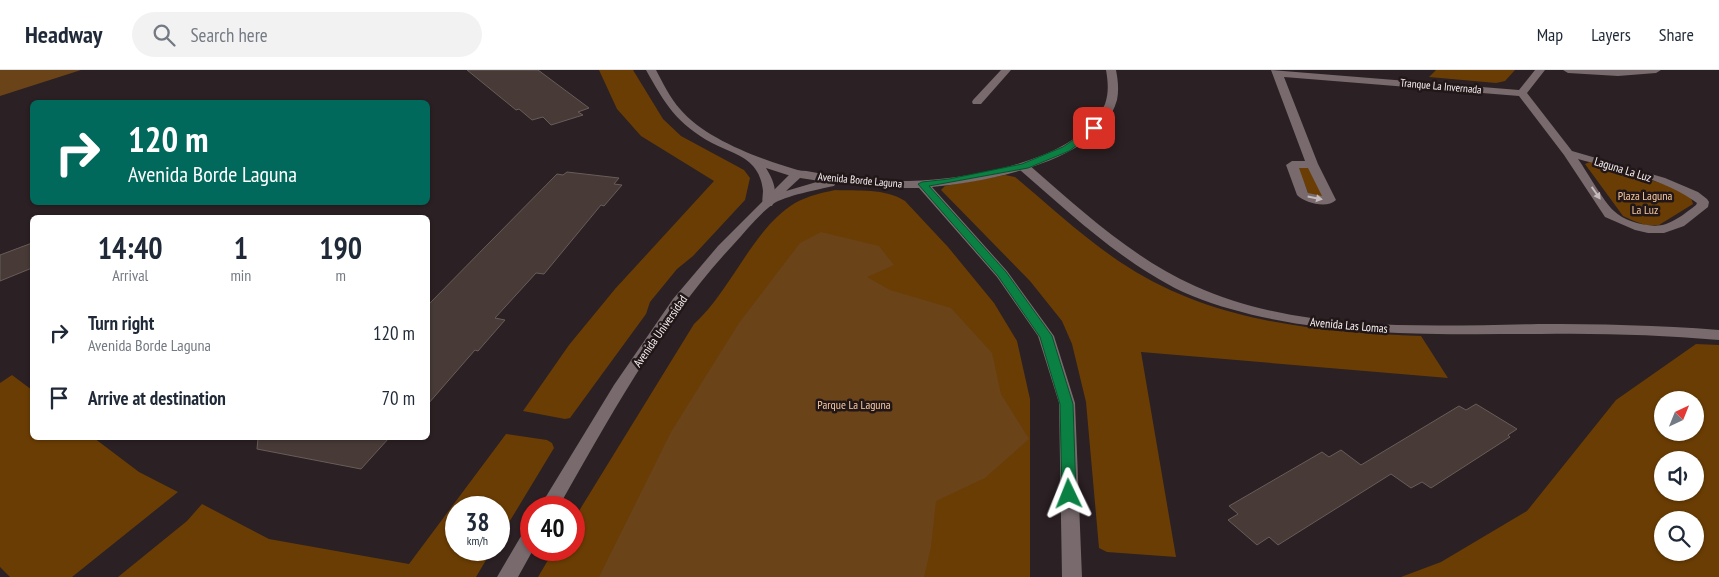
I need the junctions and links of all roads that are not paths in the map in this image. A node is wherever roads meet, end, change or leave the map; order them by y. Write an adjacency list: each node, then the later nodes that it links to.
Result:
1 (651, 70): 13 (street, Avenida Borde Laguna)
2 (1006, 70): 11 (street)
3 (1111, 70): 15 (street, Avenida Borde Laguna)
4 (1329, 70): 9 (street, Tranque La Invernada)
5 (1540, 70): 10 (street)
6 (1568, 70): 7 (street)
7 (1656, 70)
8 (1277, 72): 9 (street, Tranque La Invernada); 14 (street, Tranque La Invernada)
9 (1361, 79): 10 (street, Tranque La Invernada)
10 (1522, 93): 12 (street, Laguna La Luz)
11 (977, 102)
12 (1568, 153): 12 (street, Laguna La Luz, one-way to 12)
13 (750, 157): 16 (street, Avenida Borde Laguna); 19 (street)
14 (1312, 164)
15 (1024, 166): 18 (street, Avenida Borde Laguna); 20 (street, Avenida Las Lomas)
16 (797, 174): 17 (street, Avenida Borde Laguna); 19 (street, Avenida Universidad)
17 (850, 181): 18 (street, Avenida Borde Laguna); 19 (street)
18 (922, 184): 24 (street)
19 (768, 203): 21 (street, Avenida Universidad)
20 (1719, 335)
21 (555, 496)
22 (520, 556): 23 (street)
23 (508, 577)
24 (1072, 577)

